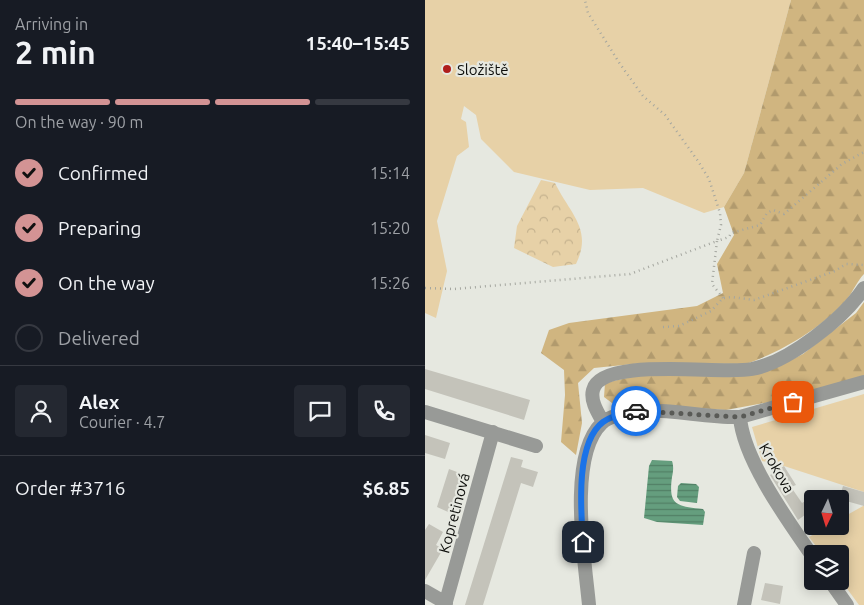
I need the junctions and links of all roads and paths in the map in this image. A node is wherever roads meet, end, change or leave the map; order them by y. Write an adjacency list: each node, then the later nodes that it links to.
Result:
1 (585, 0): 3 (path)
2 (864, 152): 3 (path)
3 (717, 241): 5 (path); 7 (path)
4 (864, 265): 7 (path)
5 (425, 288)
6 (864, 288): 12 (street)
7 (723, 298): 8 (path)
8 (663, 327)
9 (864, 382): 11 (street)
10 (425, 412): 13 (street)
11 (740, 417): 12 (street); 15 (street, Krokova)
12 (603, 422): 20 (street)
13 (493, 432): 14 (street); 19 (street, Kopretinová)
14 (536, 446)
15 (806, 545)
16 (754, 553): 21 (street)
17 (836, 590): 22 (street)
18 (425, 591): 19 (street, Kopretinová)
19 (446, 604)
20 (589, 605)
21 (744, 605)
22 (847, 605)

